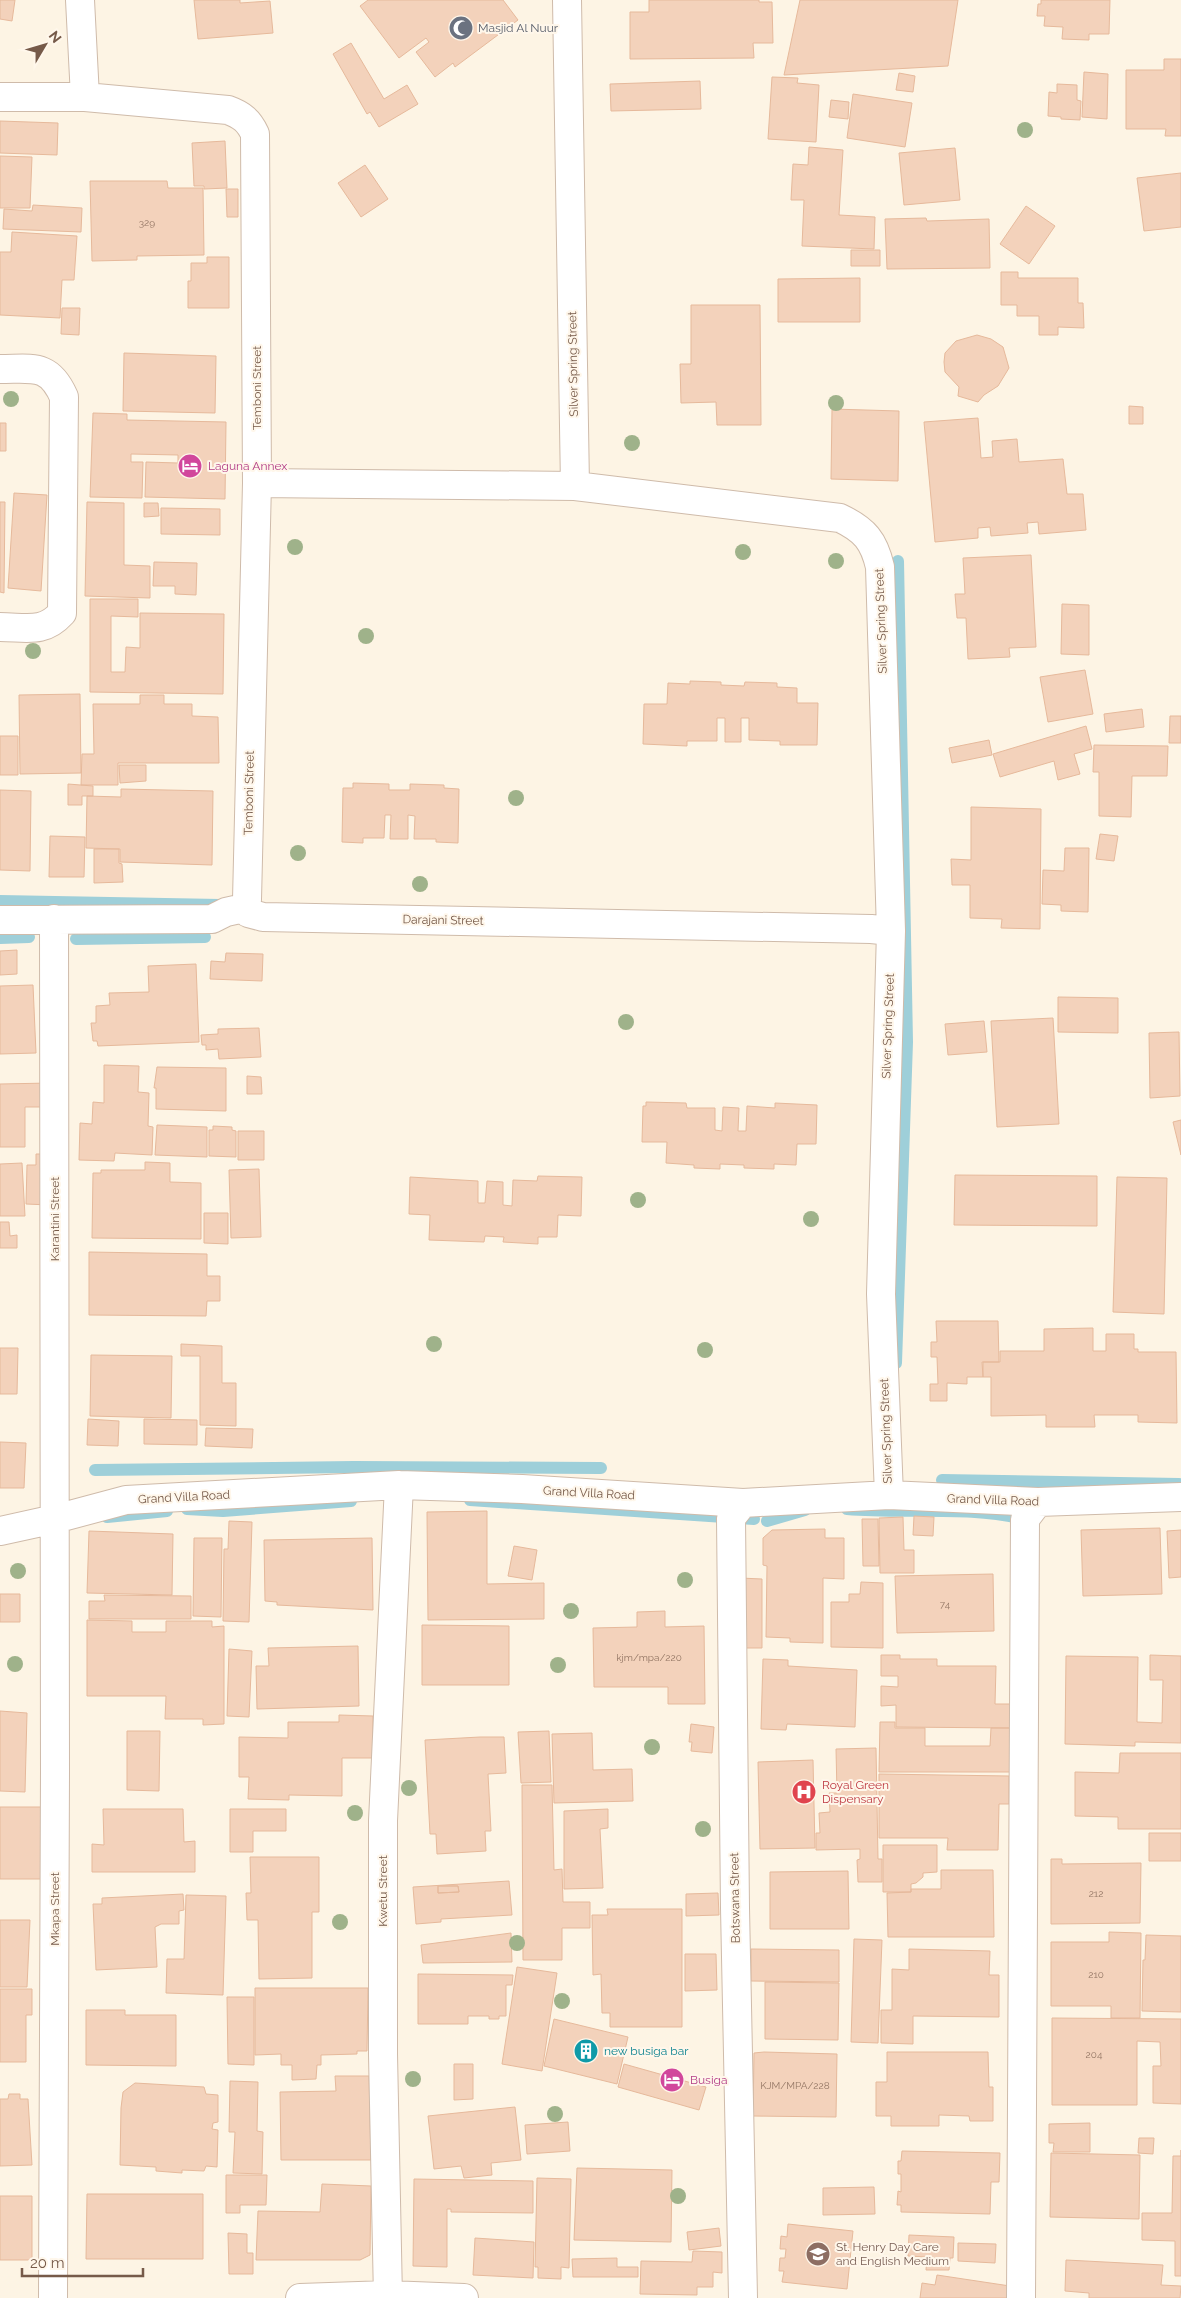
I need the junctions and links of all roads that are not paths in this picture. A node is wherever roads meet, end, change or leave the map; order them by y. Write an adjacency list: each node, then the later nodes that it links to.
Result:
1 (80, 0): 4 (street)
2 (567, 0): 7 (street, Silver Spring Street)
3 (0, 96): 4 (street, Temboni Street)
4 (85, 97): 6 (street, Temboni Street)
5 (0, 369): 8 (street)
6 (257, 483): 7 (street); 9 (street, Temboni Street)
7 (575, 486): 12 (street, Silver Spring Street)
8 (0, 627)
9 (244, 908): 10 (street); 12 (street, Darajani Street)
10 (54, 919): 11 (street); 18 (street, Karantini Street)
11 (0, 920)
12 (891, 931): 14 (street, Silver Spring Street)
13 (399, 1485): 16 (street, Grand Villa Road); 18 (street, Grand Villa Road); 20 (street, Kwetu Street)
14 (888, 1495): 16 (street, Grand Villa Road); 17 (street, Grand Villa Road)
15 (1181, 1497): 17 (street, Grand Villa Road)
16 (744, 1502): 24 (street, Botswana Street)
17 (1038, 1502): 25 (street)
18 (55, 1519): 19 (street, Grand Villa Road); 21 (street, Mkapa Street)
19 (0, 1531)
20 (388, 2297): 22 (street); 23 (street)
21 (53, 2298)
22 (300, 2298)
23 (464, 2298)
24 (743, 2298)
25 (1021, 2298)

